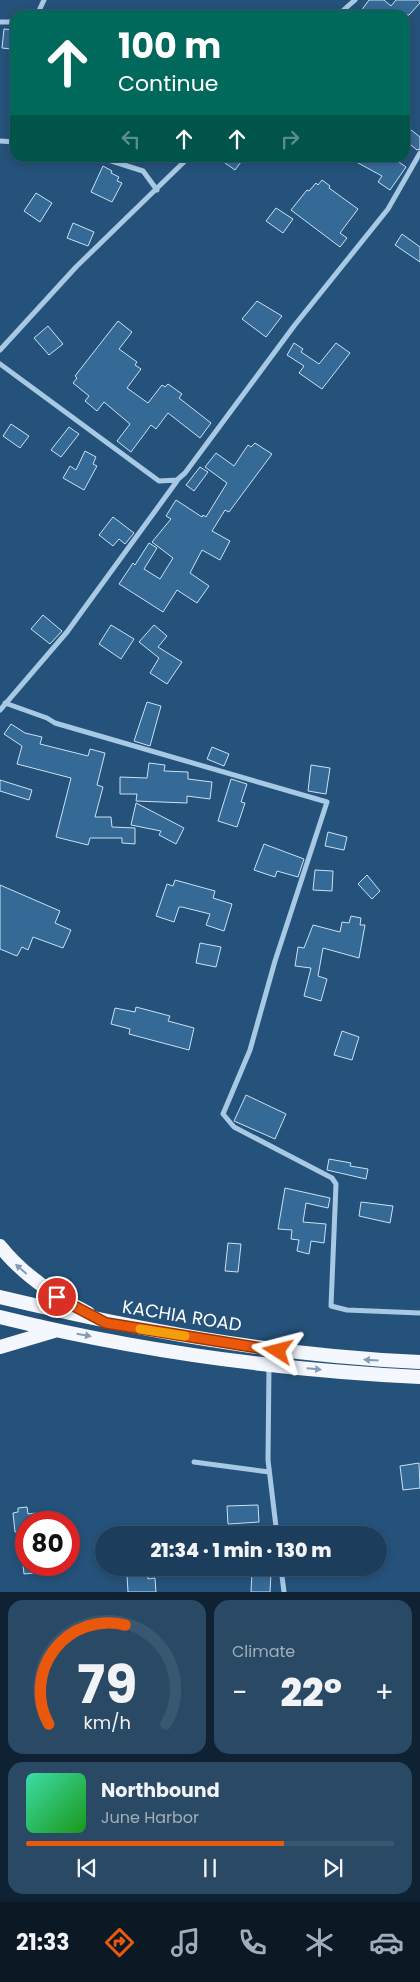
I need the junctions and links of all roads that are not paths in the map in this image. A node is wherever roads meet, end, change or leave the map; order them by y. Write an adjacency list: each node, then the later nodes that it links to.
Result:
1 (355, 0): 2 (street)
2 (344, 10)
3 (420, 153): 9 (street)
4 (115, 162): 6 (street)
5 (184, 162): 6 (street)
6 (157, 190): 7 (street)
7 (0, 350)
8 (0, 364): 9 (street)
9 (177, 480): 10 (street)
10 (5, 703): 11 (street); 14 (street)
11 (0, 710)
12 (0, 1246): 16 (highway, one-way to 12)
13 (0, 1297): 16 (highway, KACHIA ROAD)
14 (420, 1313)
15 (1, 1318): 17 (highway, KACHIA ROAD)
16 (111, 1324): 18 (highway); 20 (highway, KACHIA ROAD, one-way to 16)
17 (57, 1330): 18 (highway, KACHIA ROAD, one-way to 18); 19 (highway)
18 (114, 1340): 21 (highway, KACHIA ROAD)
19 (0, 1347)
20 (420, 1362)
21 (269, 1366): 22 (highway, KACHIA ROAD, one-way to 22); 24 (street)
22 (420, 1377)
23 (194, 1462): 24 (street)
24 (270, 1472): 25 (street)
25 (276, 1526)
26 (282, 1576): 27 (street)
27 (284, 1592)

